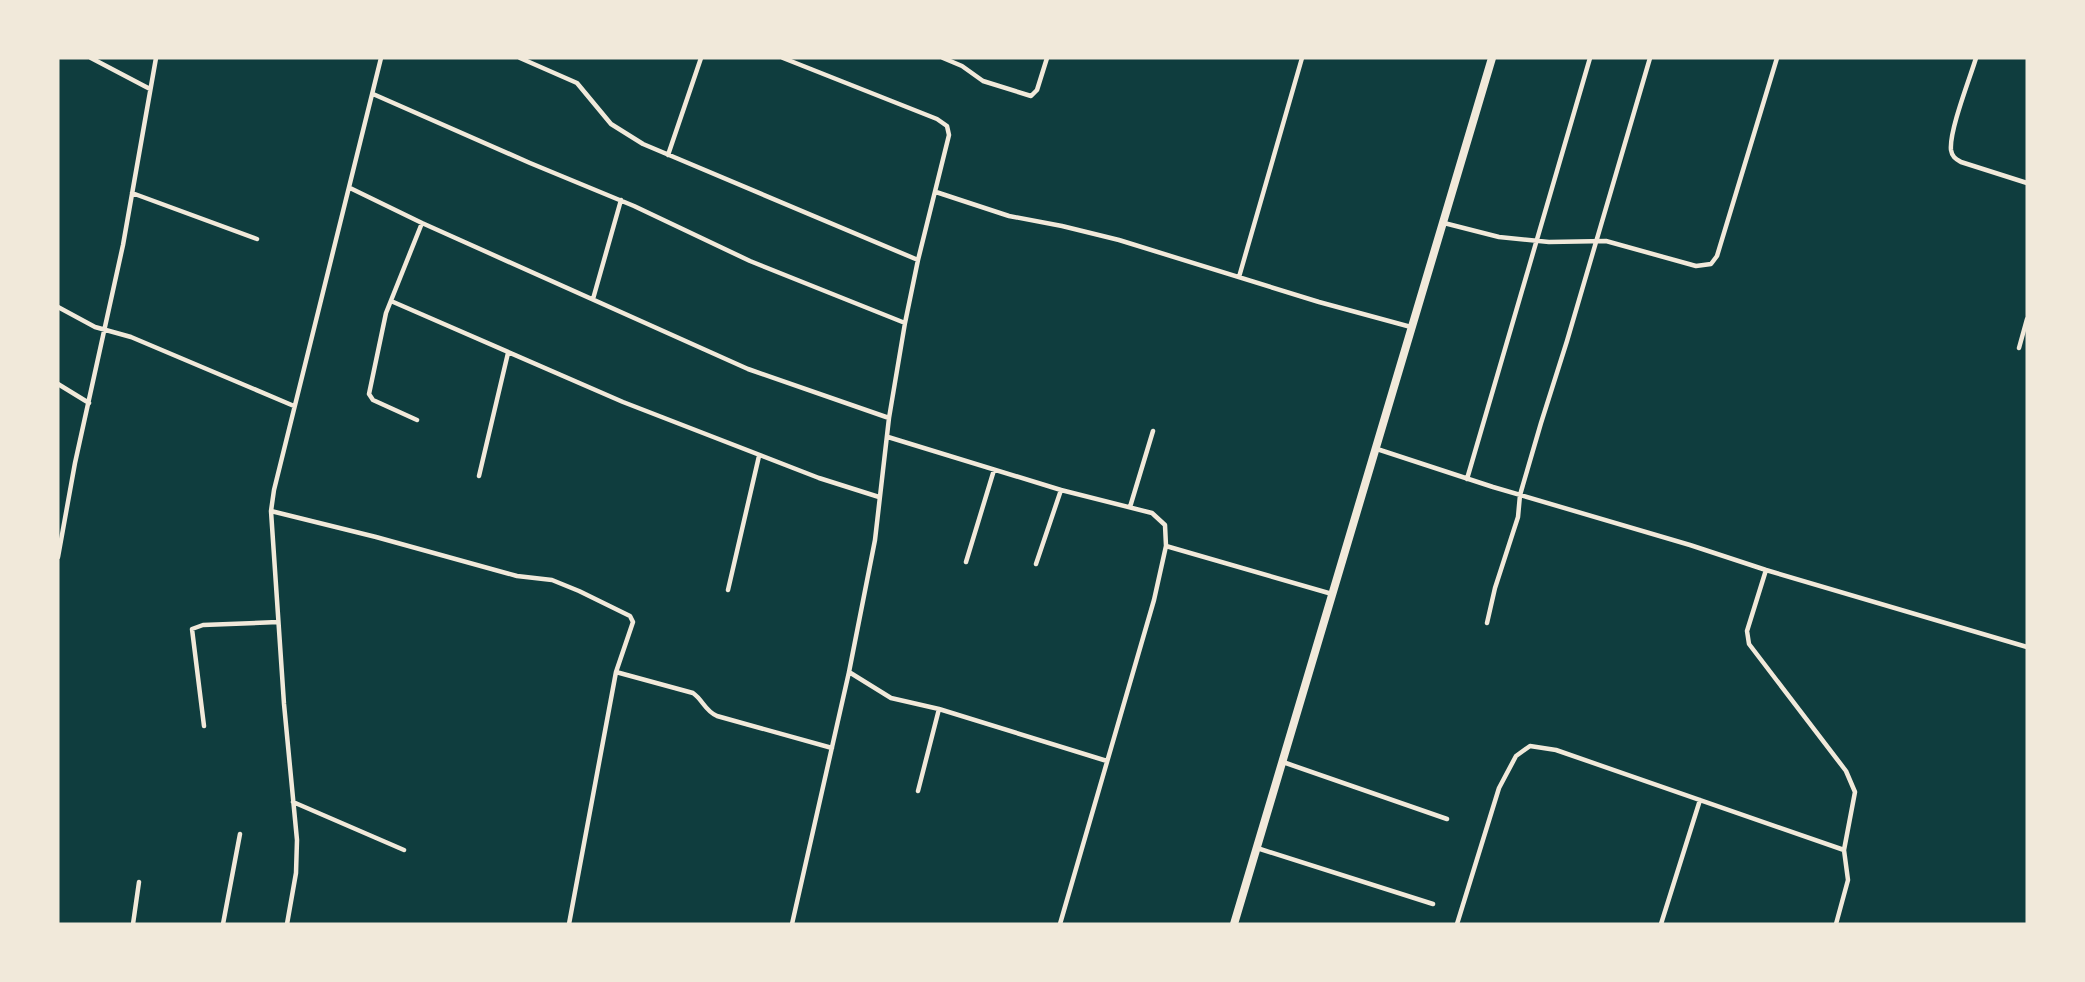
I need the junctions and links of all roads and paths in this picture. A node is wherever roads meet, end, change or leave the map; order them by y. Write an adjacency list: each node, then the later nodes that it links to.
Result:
1 (91, 58): 15 (street)
2 (156, 58): 15 (street)
3 (381, 58): 16 (street)
4 (520, 58): 17 (street)
5 (701, 58): 17 (street)
6 (783, 58): 20 (street)
7 (943, 58): 8 (street)
8 (1047, 58)
9 (1302, 58): 29 (street)
10 (1492, 58): 24 (highway)
11 (1590, 58): 27 (street)
12 (1650, 58): 26 (street)
13 (1777, 58): 26 (street)
14 (1976, 58): 18 (street)
15 (150, 89): 21 (street)
16 (373, 94): 19 (street); 22 (street)
17 (668, 155): 28 (street)
18 (2027, 183)
19 (350, 188): 23 (street); 41 (street)
20 (936, 192): 28 (street); 29 (street)
21 (132, 193): 25 (street); 36 (street)
22 (621, 200): 30 (street); 34 (street)
23 (422, 223): 30 (street); 31 (street)
24 (1443, 223): 27 (street); 35 (highway)
25 (257, 239)
26 (1595, 240): 27 (street); 52 (street)
27 (1535, 241): 50 (street)
28 (918, 260): 34 (street)
29 (1239, 277): 35 (street)
30 (593, 299): 42 (street)
31 (391, 300): 38 (street); 43 (street)
32 (58, 307): 36 (street)
33 (2027, 319): 37 (street)
34 (905, 323): 42 (street)
35 (1411, 327): 46 (highway)
36 (106, 330): 40 (street); 41 (street)
37 (2019, 348)
38 (508, 353): 47 (street); 49 (street)
39 (58, 384): 40 (street)
40 (89, 403): 57 (street)
41 (294, 407): 55 (street)
42 (889, 418): 45 (street)
43 (417, 420)
44 (1153, 431): 54 (street)
45 (888, 437): 48 (street); 53 (street)
46 (1376, 449): 50 (street); 63 (highway)
47 (760, 456): 53 (street); 62 (street)
48 (995, 470): 51 (street); 59 (street)
49 (479, 476)
50 (1467, 479): 52 (street)
51 (1061, 490): 54 (street); 60 (street)
52 (1520, 495): 61 (street); 65 (street)
53 (879, 497): 68 (street)
54 (1130, 507): 56 (street)
55 (271, 511): 64 (street); 67 (street)
56 (1166, 546): 63 (street); 72 (street)
57 (58, 548): 58 (street)
58 (58, 556)
59 (966, 562)
60 (1036, 564)
61 (1766, 570): 66 (street); 81 (street)
62 (728, 590)
63 (1332, 594): 73 (highway)
64 (278, 622): 70 (street); 76 (street)
65 (1488, 623)
66 (2027, 647)
67 (616, 672): 71 (street); 87 (street)
68 (849, 672): 69 (street); 71 (street)
69 (939, 709): 72 (street); 74 (street)
70 (204, 726)
71 (832, 748): 88 (street)
72 (1107, 761): 89 (street)
73 (1283, 762): 77 (street); 79 (highway)
74 (918, 791)
75 (1700, 800): 81 (street); 91 (street); 92 (street)
76 (293, 802): 80 (street); 86 (street)
77 (1447, 820)
78 (240, 834): 85 (street)
79 (1257, 848): 83 (street); 90 (highway)
80 (404, 850)
81 (1843, 850): 93 (street)
82 (139, 883): 84 (street)
83 (1433, 904)
84 (133, 924)
85 (223, 924)
86 (287, 924)
87 (569, 924)
88 (792, 924)
89 (1060, 924)
90 (1234, 924)
91 (1457, 924)
92 (1661, 924)
93 (1836, 924)

